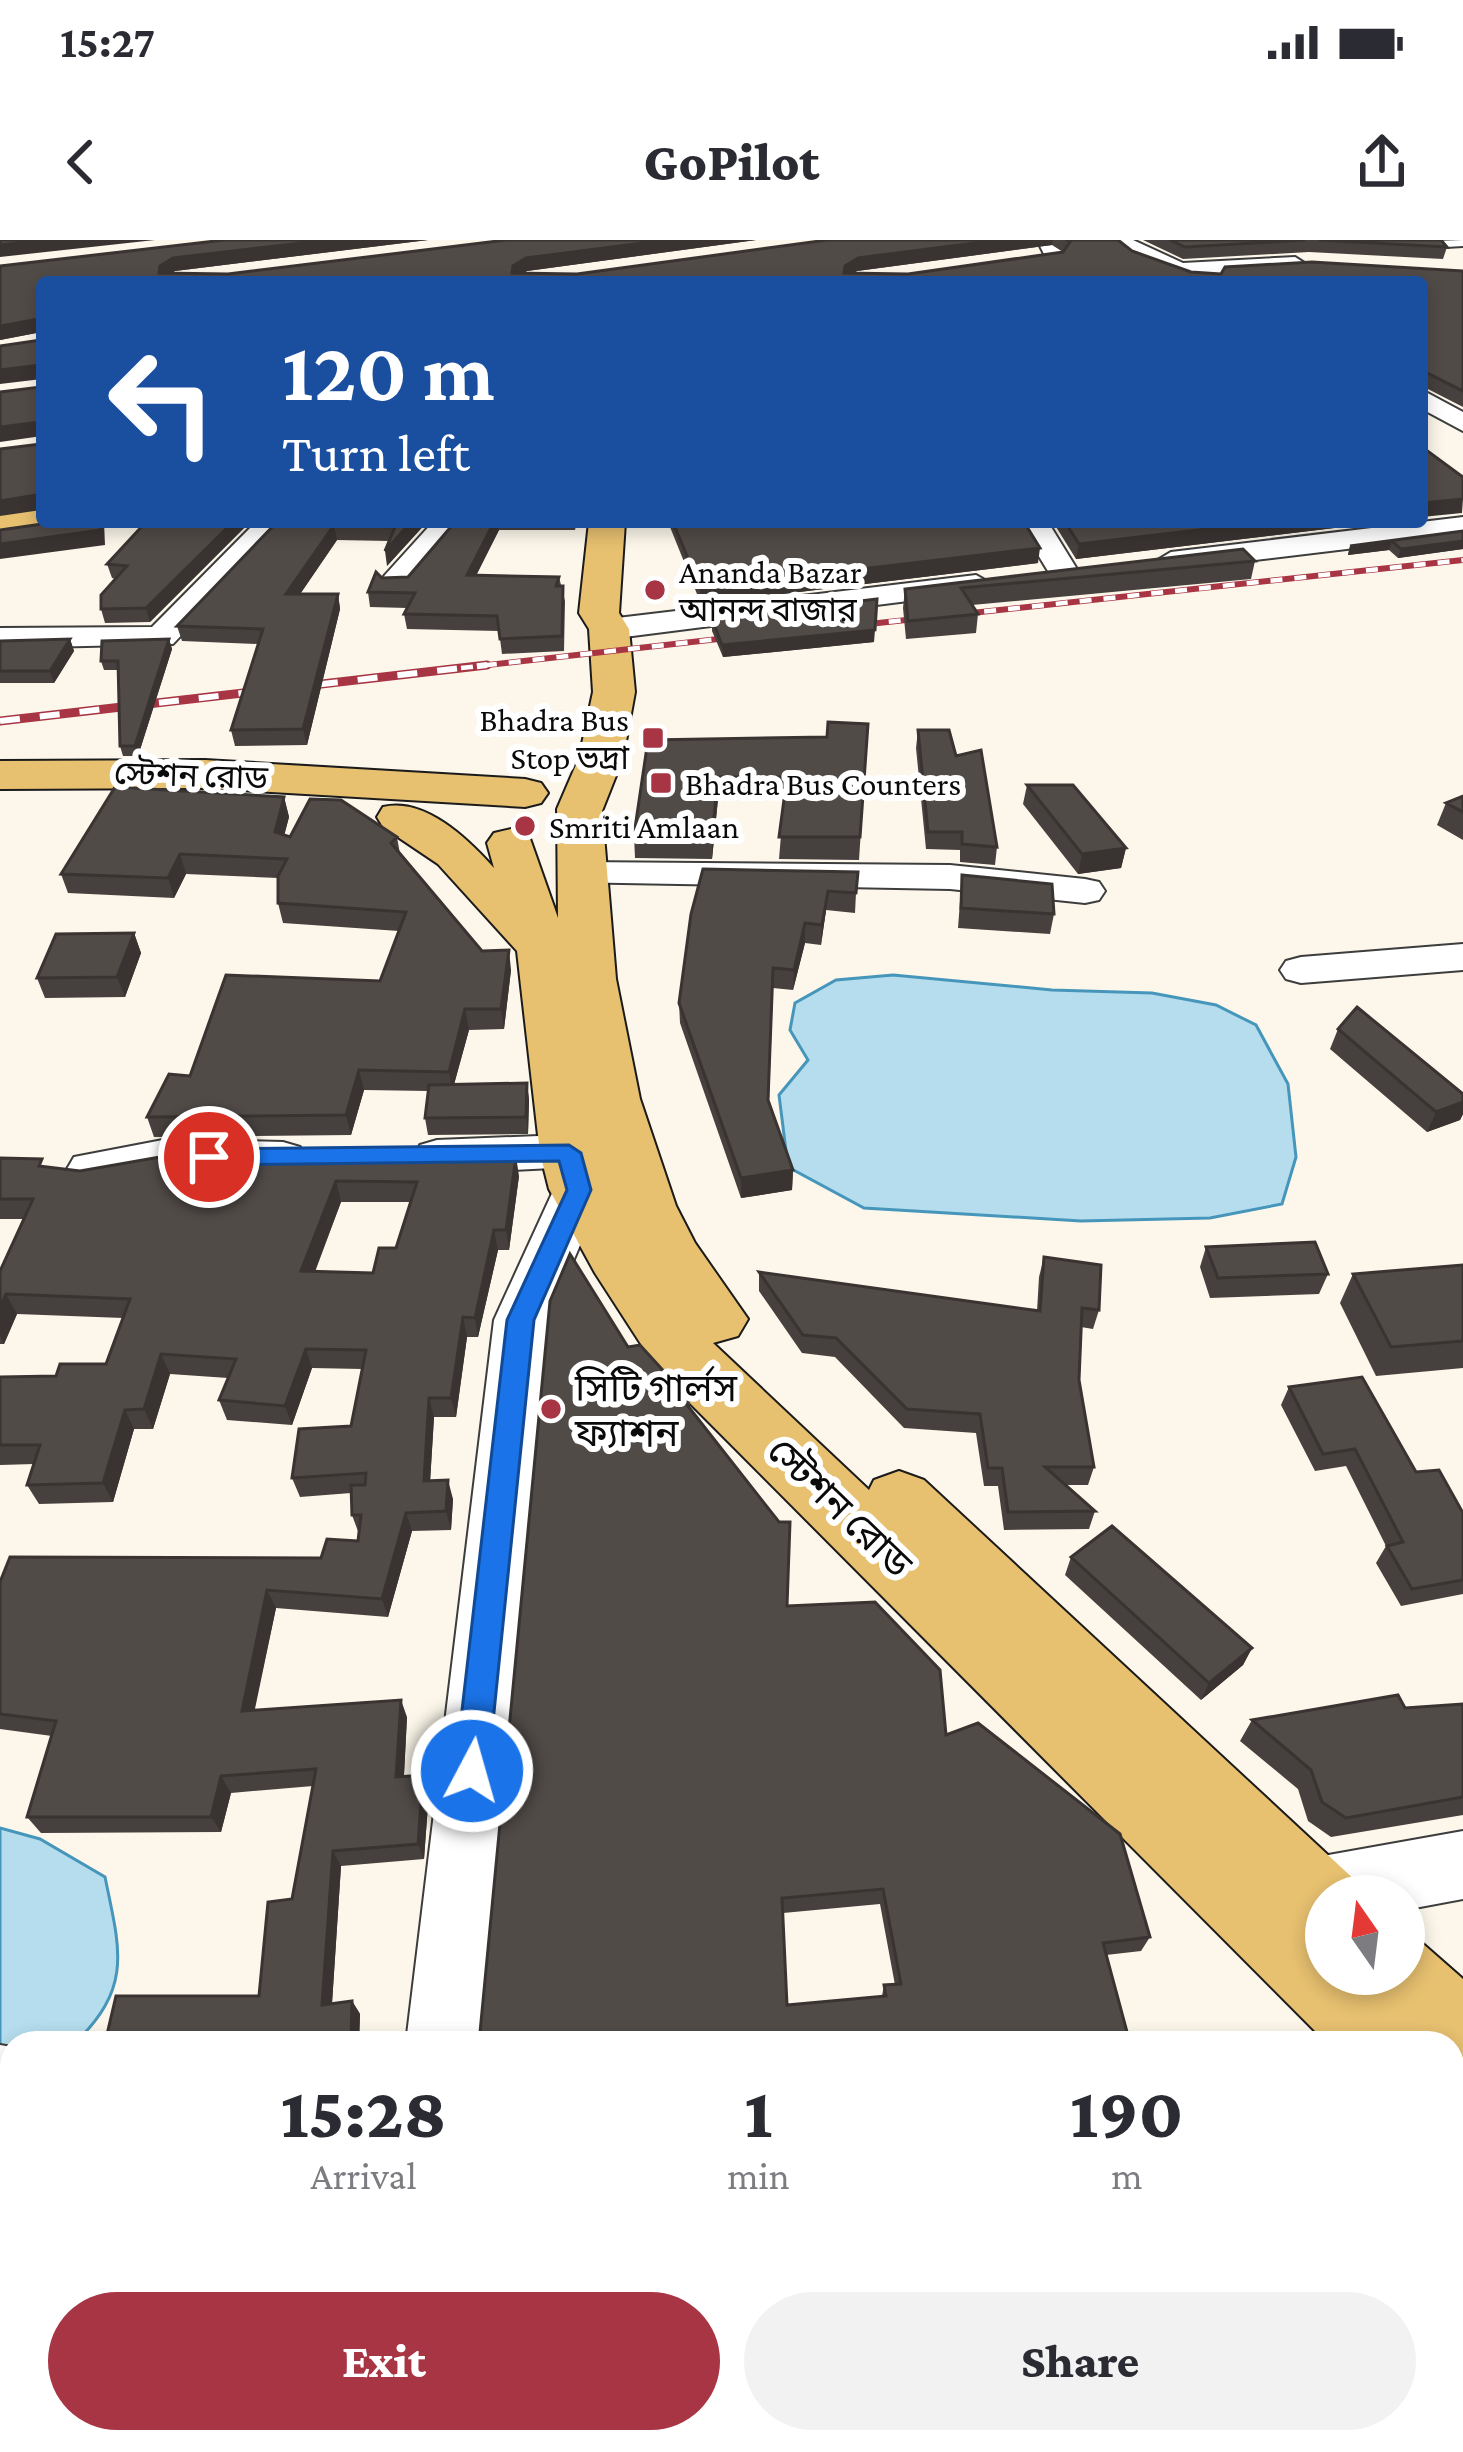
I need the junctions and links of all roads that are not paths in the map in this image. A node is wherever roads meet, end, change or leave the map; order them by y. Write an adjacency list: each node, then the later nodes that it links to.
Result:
1 (1160, 240): 3 (street)
2 (1463, 240): 4 (street)
3 (1121, 241): 7 (street)
4 (1446, 241)
5 (1044, 251): 8 (street)
6 (1310, 263): 7 (street)
7 (1183, 270): 9 (street)
8 (1064, 276)
9 (1196, 276)
10 (1428, 402): 11 (street)
11 (1463, 423)
12 (36, 519): 15 (main road)
13 (36, 525): 15 (main road)
14 (1463, 526): 21 (street)
15 (0, 528)
16 (267, 528): 23 (street)
17 (444, 528): 22 (street)
18 (606, 528): 24 (main road)
19 (629, 528): 24 (main road)
20 (1038, 528): 24 (street)
21 (1132, 566)
22 (396, 582)
23 (0, 638)
24 (609, 644): 28 (main road)
25 (0, 775): 28 (main road, স্টেশন রোড)
26 (0, 792): 27 (main road, স্টেশন রোড)
27 (400, 817): 28 (main road, স্টেশন রোড); 30 (main road)
28 (544, 823): 29 (street); 30 (main road, স্টেশন রোড); 33 (main road, স্টেশন রোড)
29 (1085, 891)
30 (543, 951): 33 (main road, স্টেশন রোড)
31 (1463, 957): 32 (street)
32 (1301, 970)
33 (590, 1164): 34 (street); 37 (main road, স্টেশন রোড); 39 (street); 40 (main road, স্টেশন রোড)
34 (88, 1170)
35 (1463, 1865): 36 (street)
36 (1425, 1875)
37 (1305, 1893)
38 (1414, 1995): 41 (main road)
39 (444, 2031)
40 (1379, 2031)
41 (1452, 2031)

